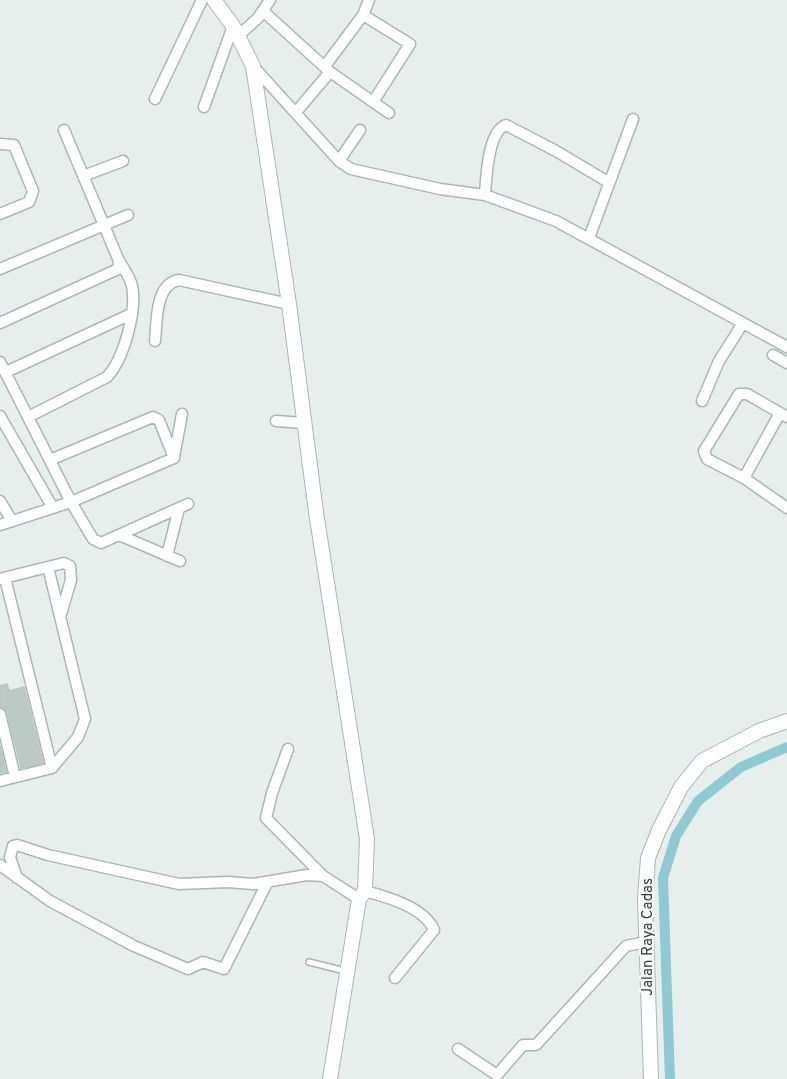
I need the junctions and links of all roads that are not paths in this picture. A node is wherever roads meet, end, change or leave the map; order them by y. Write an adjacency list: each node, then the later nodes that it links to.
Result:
1 (202, 0): 10 (street)
2 (214, 0): 7 (street)
3 (270, 0): 5 (street)
4 (369, 0): 6 (street)
5 (263, 11): 7 (street); 9 (street)
6 (363, 15): 9 (street); 11 (street)
7 (236, 31): 8 (street); 12 (street)
8 (253, 66): 13 (street); 30 (street)
9 (327, 69): 11 (street); 13 (street)
10 (154, 99)
11 (373, 102): 14 (street)
12 (204, 107)
13 (296, 112): 20 (street)
14 (388, 113)
15 (633, 119): 22 (street)
16 (64, 130): 21 (street)
17 (360, 130): 20 (street)
18 (0, 144): 24 (street)
19 (123, 161): 21 (street)
20 (339, 161): 23 (street)
21 (83, 176): 26 (street)
22 (608, 182): 23 (street); 27 (street)
23 (485, 195): 27 (street)
24 (0, 214)
25 (128, 214): 26 (street)
26 (102, 224): 28 (street); 29 (street)
27 (589, 238): 33 (street)
28 (119, 261): 31 (street); 32 (street)
29 (0, 269)
30 (289, 304): 34 (street); 45 (street)
31 (131, 314): 38 (street); 43 (street)
32 (0, 323)
33 (742, 323): 35 (street); 39 (street)
34 (155, 341)
35 (787, 347)
36 (772, 355): 37 (street)
37 (787, 363)
38 (3, 367): 43 (street)
39 (702, 401)
40 (182, 414): 46 (street)
41 (784, 415): 48 (street); 48 (street)
42 (0, 416): 52 (street)
43 (30, 416): 47 (street)
44 (276, 421): 45 (street)
45 (304, 423): 71 (street)
46 (174, 458): 47 (street); 50 (street)
47 (50, 459): 50 (street)
48 (744, 478): 51 (street)
49 (0, 501): 53 (street)
50 (71, 502): 52 (street); 55 (street)
51 (785, 503)
52 (53, 508): 53 (street)
53 (12, 521): 54 (street)
54 (0, 525)
55 (119, 535): 56 (street); 56 (street)
56 (167, 556): 57 (street)
57 (180, 561)
58 (48, 567): 59 (street); 60 (street); 60 (street)
59 (2, 579): 64 (street)
60 (60, 617): 64 (street)
61 (0, 714): 65 (street)
62 (787, 721): 72 (street, Jalan Raya Cadas)
63 (288, 749): 68 (street)
64 (52, 768): 65 (street)
65 (15, 777): 66 (street)
66 (0, 781)
67 (0, 866): 69 (street)
68 (323, 876): 70 (street); 71 (street)
69 (17, 878): 70 (street); 70 (street)
70 (267, 883)
71 (362, 895): 74 (street); 75 (street)
72 (646, 942): 77 (street); 79 (street, Jalan Raya Cadas)
73 (309, 962): 74 (lane)
74 (347, 971): 78 (street)
75 (395, 978)
76 (458, 1049): 77 (street)
77 (496, 1077)
78 (330, 1079)
79 (651, 1079)

